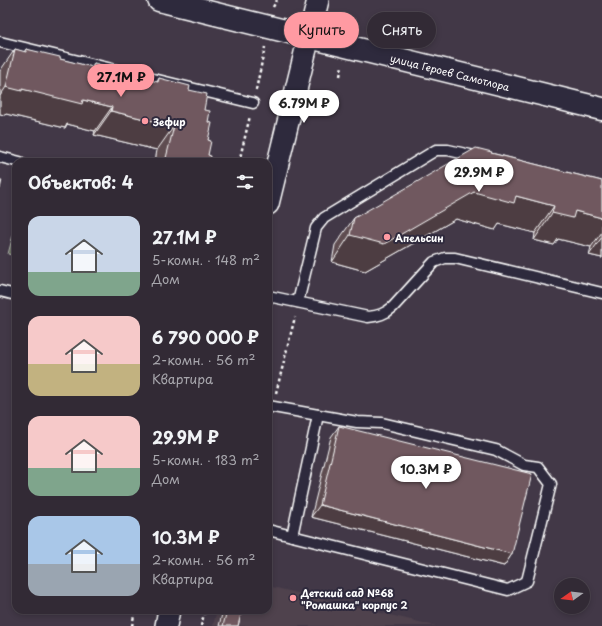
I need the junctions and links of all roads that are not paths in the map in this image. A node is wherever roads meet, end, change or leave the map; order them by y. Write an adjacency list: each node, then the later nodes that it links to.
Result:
1 (159, 0): 4 (main road, улица Героев Самотлора)
2 (318, 0): 3 (street)
3 (315, 12)
4 (284, 31)
5 (0, 42): 8 (lane)
6 (306, 48): 13 (street)
7 (354, 48): 9 (main road, улица Героев Самотлора)
8 (252, 103)
9 (602, 109)
10 (0, 157): 12 (lane)
11 (486, 159): 18 (lane)
12 (12, 160)
13 (272, 188)
14 (0, 291): 16 (lane)
15 (602, 293): 18 (lane)
16 (12, 294)
17 (272, 297): 18 (lane)
18 (298, 302)
19 (272, 407): 20 (lane)
20 (318, 415): 22 (lane); 22 (lane)
21 (272, 531): 22 (lane)
22 (292, 536)
23 (168, 614): 24 (street)
24 (166, 626)

